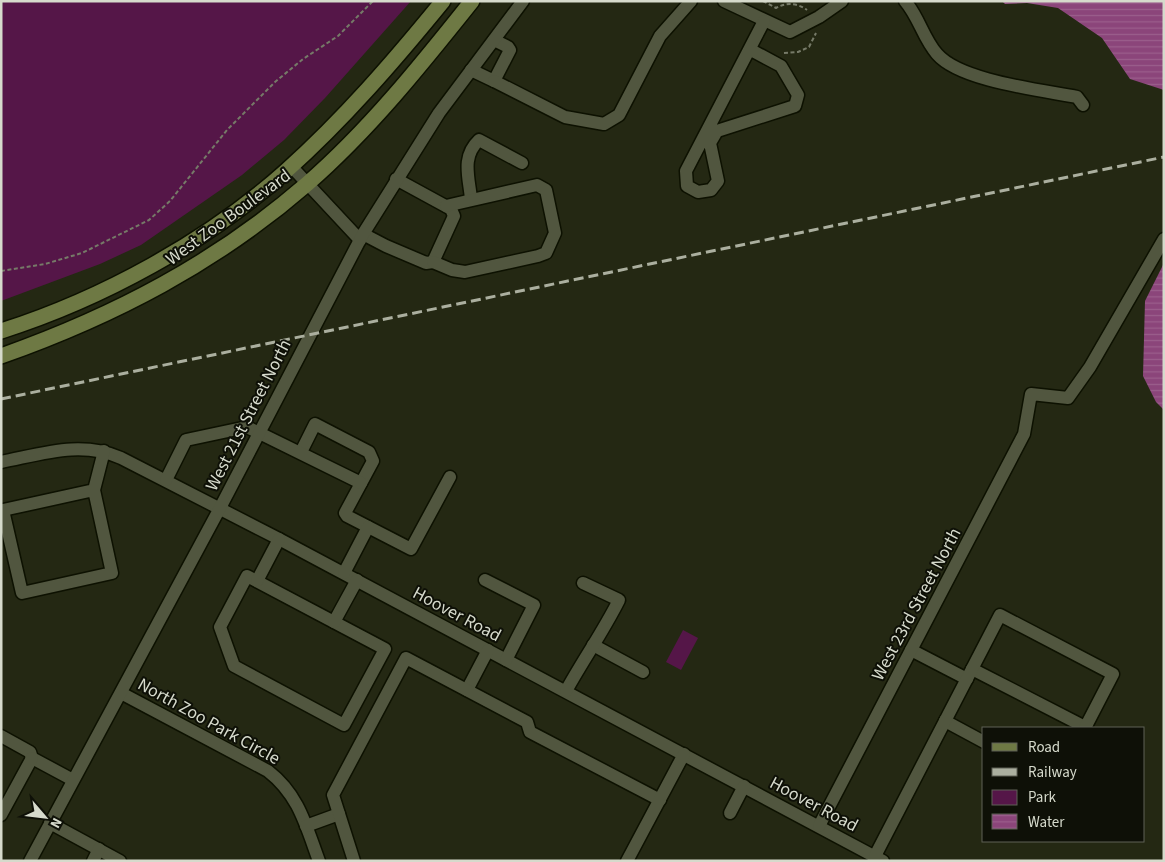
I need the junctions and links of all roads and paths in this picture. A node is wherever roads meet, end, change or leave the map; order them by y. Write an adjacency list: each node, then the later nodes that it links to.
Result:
1 (373, 1): 24 (path)
2 (443, 1): 16 (main road, West Zoo Boulevard)
3 (472, 1): 18 (main road, West Zoo Boulevard)
4 (523, 1): 10 (street, West 21st Street North)
5 (691, 1): 13 (street)
6 (724, 1): 9 (street)
7 (842, 1): 9 (street)
8 (906, 1): 14 (street)
9 (764, 21): 11 (street)
10 (494, 40): 12 (street, West 21st Street North); 13 (street)
11 (751, 50): 11 (street)
12 (471, 70): 13 (street); 17 (street, West 21st Street North)
13 (494, 81)
14 (1083, 105)
15 (522, 163): 19 (street)
16 (291, 166): 18 (street); 25 (main road, West Zoo Boulevard)
17 (396, 179): 20 (street); 21 (street, West 21st Street North)
18 (307, 184): 21 (street); 26 (main road, West Zoo Boulevard)
19 (471, 198): 20 (street); 23 (street)
20 (446, 206): 23 (street)
21 (361, 237): 23 (street); 27 (street, West 21st Street North)
22 (1164, 238): 47 (street, West 23rd Street North)
23 (433, 262)
24 (1, 271)
25 (1, 331)
26 (1, 356)
27 (259, 434): 29 (street); 32 (street); 35 (street, West 21st Street North)
28 (104, 451): 30 (street, Hoover Road); 32 (street, Hoover Road); 34 (street)
29 (301, 452): 33 (street); 33 (street)
30 (1, 462)
31 (450, 477): 37 (street)
32 (166, 480): 35 (street, Hoover Road)
33 (361, 483): 37 (street)
34 (94, 490): 36 (street); 36 (street)
35 (220, 508): 38 (street, Hoover Road); 53 (street, West 21st Street North)
36 (2, 510)
37 (368, 527): 39 (street)
38 (279, 539): 39 (street, Hoover Road); 42 (street)
39 (344, 573): 40 (street, Hoover Road)
40 (357, 580): 44 (street); 46 (street, Hoover Road)
41 (485, 580): 48 (street)
42 (257, 581): 44 (street); 44 (street)
43 (584, 583): 45 (street)
44 (334, 622)
45 (593, 645): 49 (street); 52 (street)
46 (488, 650): 48 (street, Hoover Road); 51 (street)
47 (911, 650): 50 (street); 69 (street, West 23rd Street North)
48 (506, 660): 52 (street, Hoover Road)
49 (643, 672)
50 (969, 674): 54 (street); 55 (street); 56 (street)
51 (467, 690): 63 (street); 65 (street)
52 (566, 691): 59 (street, Hoover Road)
53 (121, 693): 61 (street, West 21st Street North); 68 (street, North Zoo Park Circle)
54 (945, 721): 58 (street); 71 (street)
55 (1083, 727)
56 (1086, 727)
57 (1, 736): 60 (street)
58 (982, 741)
59 (684, 754): 62 (street, Hoover Road); 63 (street)
60 (32, 758): 61 (street); 66 (street)
61 (73, 780): 67 (street, West 21st Street North)
62 (744, 786): 64 (street); 69 (street, Hoover Road)
63 (660, 800): 77 (street)
64 (730, 812)
65 (339, 814): 68 (street); 76 (street)
66 (1, 815)
67 (50, 823): 70 (street); 72 (street, West 21st Street North)
68 (306, 826): 75 (street, North Zoo Park Circle)
69 (819, 826): 71 (street, Hoover Road)
70 (99, 849): 73 (street); 74 (street)
71 (879, 858)
72 (30, 861)
73 (92, 861)
74 (120, 861)
75 (319, 861)
76 (354, 861)
77 (627, 861)

